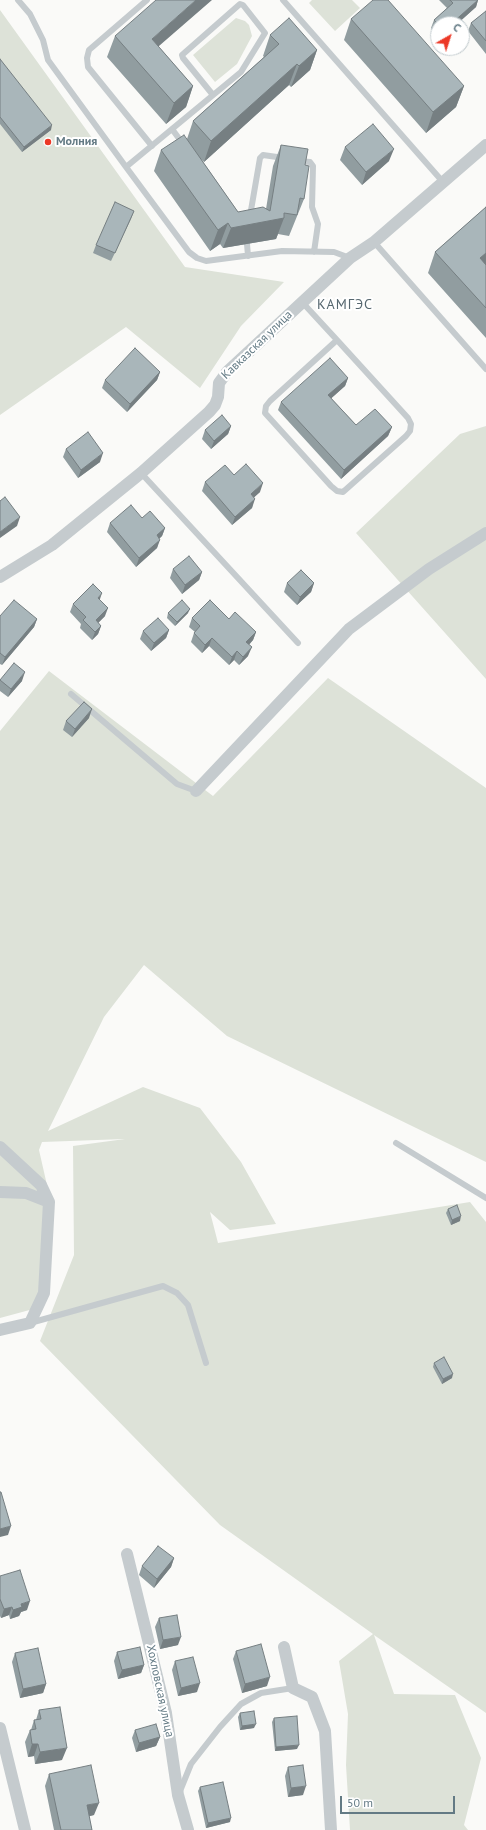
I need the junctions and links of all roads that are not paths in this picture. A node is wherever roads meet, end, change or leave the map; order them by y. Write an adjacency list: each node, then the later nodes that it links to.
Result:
1 (18, 0): 9 (lane)
2 (147, 0): 7 (lane)
3 (283, 0): 10 (lane)
4 (213, 95): 4 (lane); 5 (lane)
5 (172, 129): 7 (lane); 8 (lane)
6 (486, 145): 10 (street, Кавказская улица)
7 (152, 146): 9 (lane)
8 (186, 148)
9 (126, 167): 15 (lane)
10 (443, 182): 12 (street, Кавказская улица)
11 (244, 219): 14 (lane)
12 (374, 242): 16 (street, Кавказская улица); 19 (lane)
13 (246, 244): 15 (lane)
14 (314, 252): 15 (lane); 16 (lane)
15 (248, 256)
16 (350, 258): 17 (street, Кавказская улица)
17 (302, 302): 18 (lane); 20 (street, Кавказская улица)
18 (337, 340): 18 (lane)
19 (486, 369)
20 (142, 472): 22 (street, Кавказская улица); 23 (lane)
21 (486, 533): 25 (street)
22 (0, 577)
23 (298, 643)
24 (71, 694): 25 (lane)
25 (196, 791)
26 (396, 1143): 29 (lane)
27 (0, 1147): 30 (street)
28 (0, 1192): 30 (street)
29 (486, 1198)
30 (49, 1202): 31 (street)
31 (30, 1323): 32 (street); 33 (lane)
32 (0, 1330)
33 (206, 1362)
34 (127, 1554): 38 (street, Хохловская улица)
35 (284, 1647): 36 (street)
36 (294, 1688): 38 (lane); 41 (street)
37 (0, 1728): 39 (street)
38 (178, 1795): 40 (street, Хохловская улица)
39 (25, 1830)
40 (188, 1830)
41 (331, 1830)

